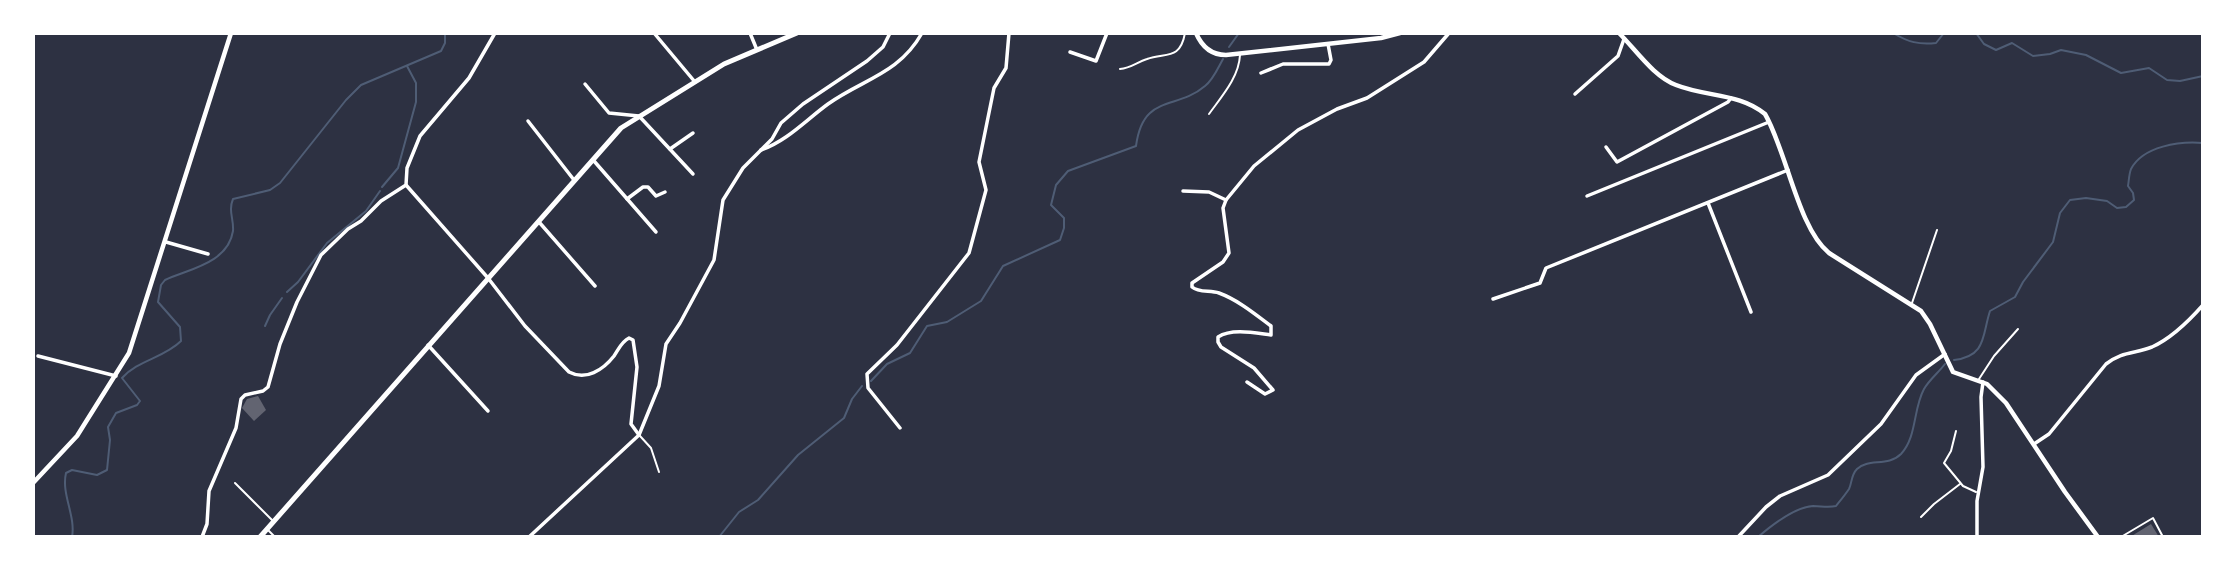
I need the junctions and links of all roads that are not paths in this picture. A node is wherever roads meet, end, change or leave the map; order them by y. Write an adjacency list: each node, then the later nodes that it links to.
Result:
1 (231, 33): 48 (main road)
2 (495, 33): 38 (street)
3 (654, 33): 22 (street)
4 (750, 33): 17 (street)
5 (797, 33): 17 (main road)
6 (890, 33): 33 (street)
7 (922, 33): 33 (street)
8 (1009, 33): 64 (street)
9 (1107, 33): 18 (street)
10 (1185, 33): 20 (lane)
11 (1196, 33): 19 (main road)
12 (1400, 33): 16 (main road)
13 (1450, 33): 43 (street)
14 (1619, 33): 15 (main road)
15 (1625, 39): 24 (street); 25 (main road)
16 (1328, 44): 19 (main road); 21 (street)
17 (757, 50): 22 (main road)
18 (1070, 52)
19 (1240, 54): 26 (lane)
20 (1120, 69)
21 (1261, 73)
22 (695, 82): 27 (main road)
23 (585, 84): 27 (street)
24 (1575, 93)
25 (1731, 98): 29 (main road); 31 (street)
26 (1209, 114)
27 (639, 116): 32 (street); 34 (main road)
28 (528, 121): 37 (street)
29 (1769, 122): 35 (main road); 41 (street)
30 (693, 133): 32 (street)
31 (1606, 146)
32 (670, 149): 36 (street)
33 (761, 150): 66 (street)
34 (592, 159): 37 (main road); 42 (street)
35 (1788, 170): 44 (street); 53 (main road)
36 (693, 174)
37 (574, 180): 45 (main road)
38 (407, 185): 50 (street); 77 (street)
39 (1183, 191): 43 (street)
40 (664, 192): 42 (street)
41 (1587, 196)
42 (627, 199): 47 (street)
43 (1226, 201): 62 (street)
44 (1708, 203): 52 (street); 55 (street)
45 (538, 220): 50 (main road); 51 (street)
46 (1937, 230): 53 (lane)
47 (656, 232)
48 (166, 242): 49 (street); 60 (main road)
49 (208, 254)
50 (488, 278): 57 (main road); 66 (street)
51 (595, 286)
52 (1493, 299)
53 (1912, 304): 58 (main road)
54 (2203, 305): 67 (street)
55 (1751, 312)
56 (2018, 329): 61 (lane)
57 (428, 345): 63 (street); 75 (main road)
58 (1945, 354): 61 (main road); 81 (street)
59 (38, 356): 60 (street)
60 (116, 376): 69 (main road)
61 (1981, 381): 67 (main road); 73 (street)
62 (1247, 382)
63 (488, 411)
64 (900, 428)
65 (1956, 431): 72 (lane)
66 (639, 435): 68 (lane); 80 (street)
67 (2034, 444): 83 (main road)
68 (659, 472)
69 (35, 477): 71 (main road)
70 (235, 483): 75 (lane)
71 (33, 484)
72 (1961, 484): 73 (lane); 74 (lane)
73 (1978, 492): 82 (street)
74 (1921, 517)
75 (274, 521): 76 (main road)
76 (267, 529): 78 (main road); 79 (lane)
77 (202, 537)
78 (260, 537)
79 (275, 537)
80 (529, 537)
81 (1738, 537)
82 (1977, 537)
83 (2098, 537)
84 (2121, 537): 85 (lane)
85 (2163, 537)

